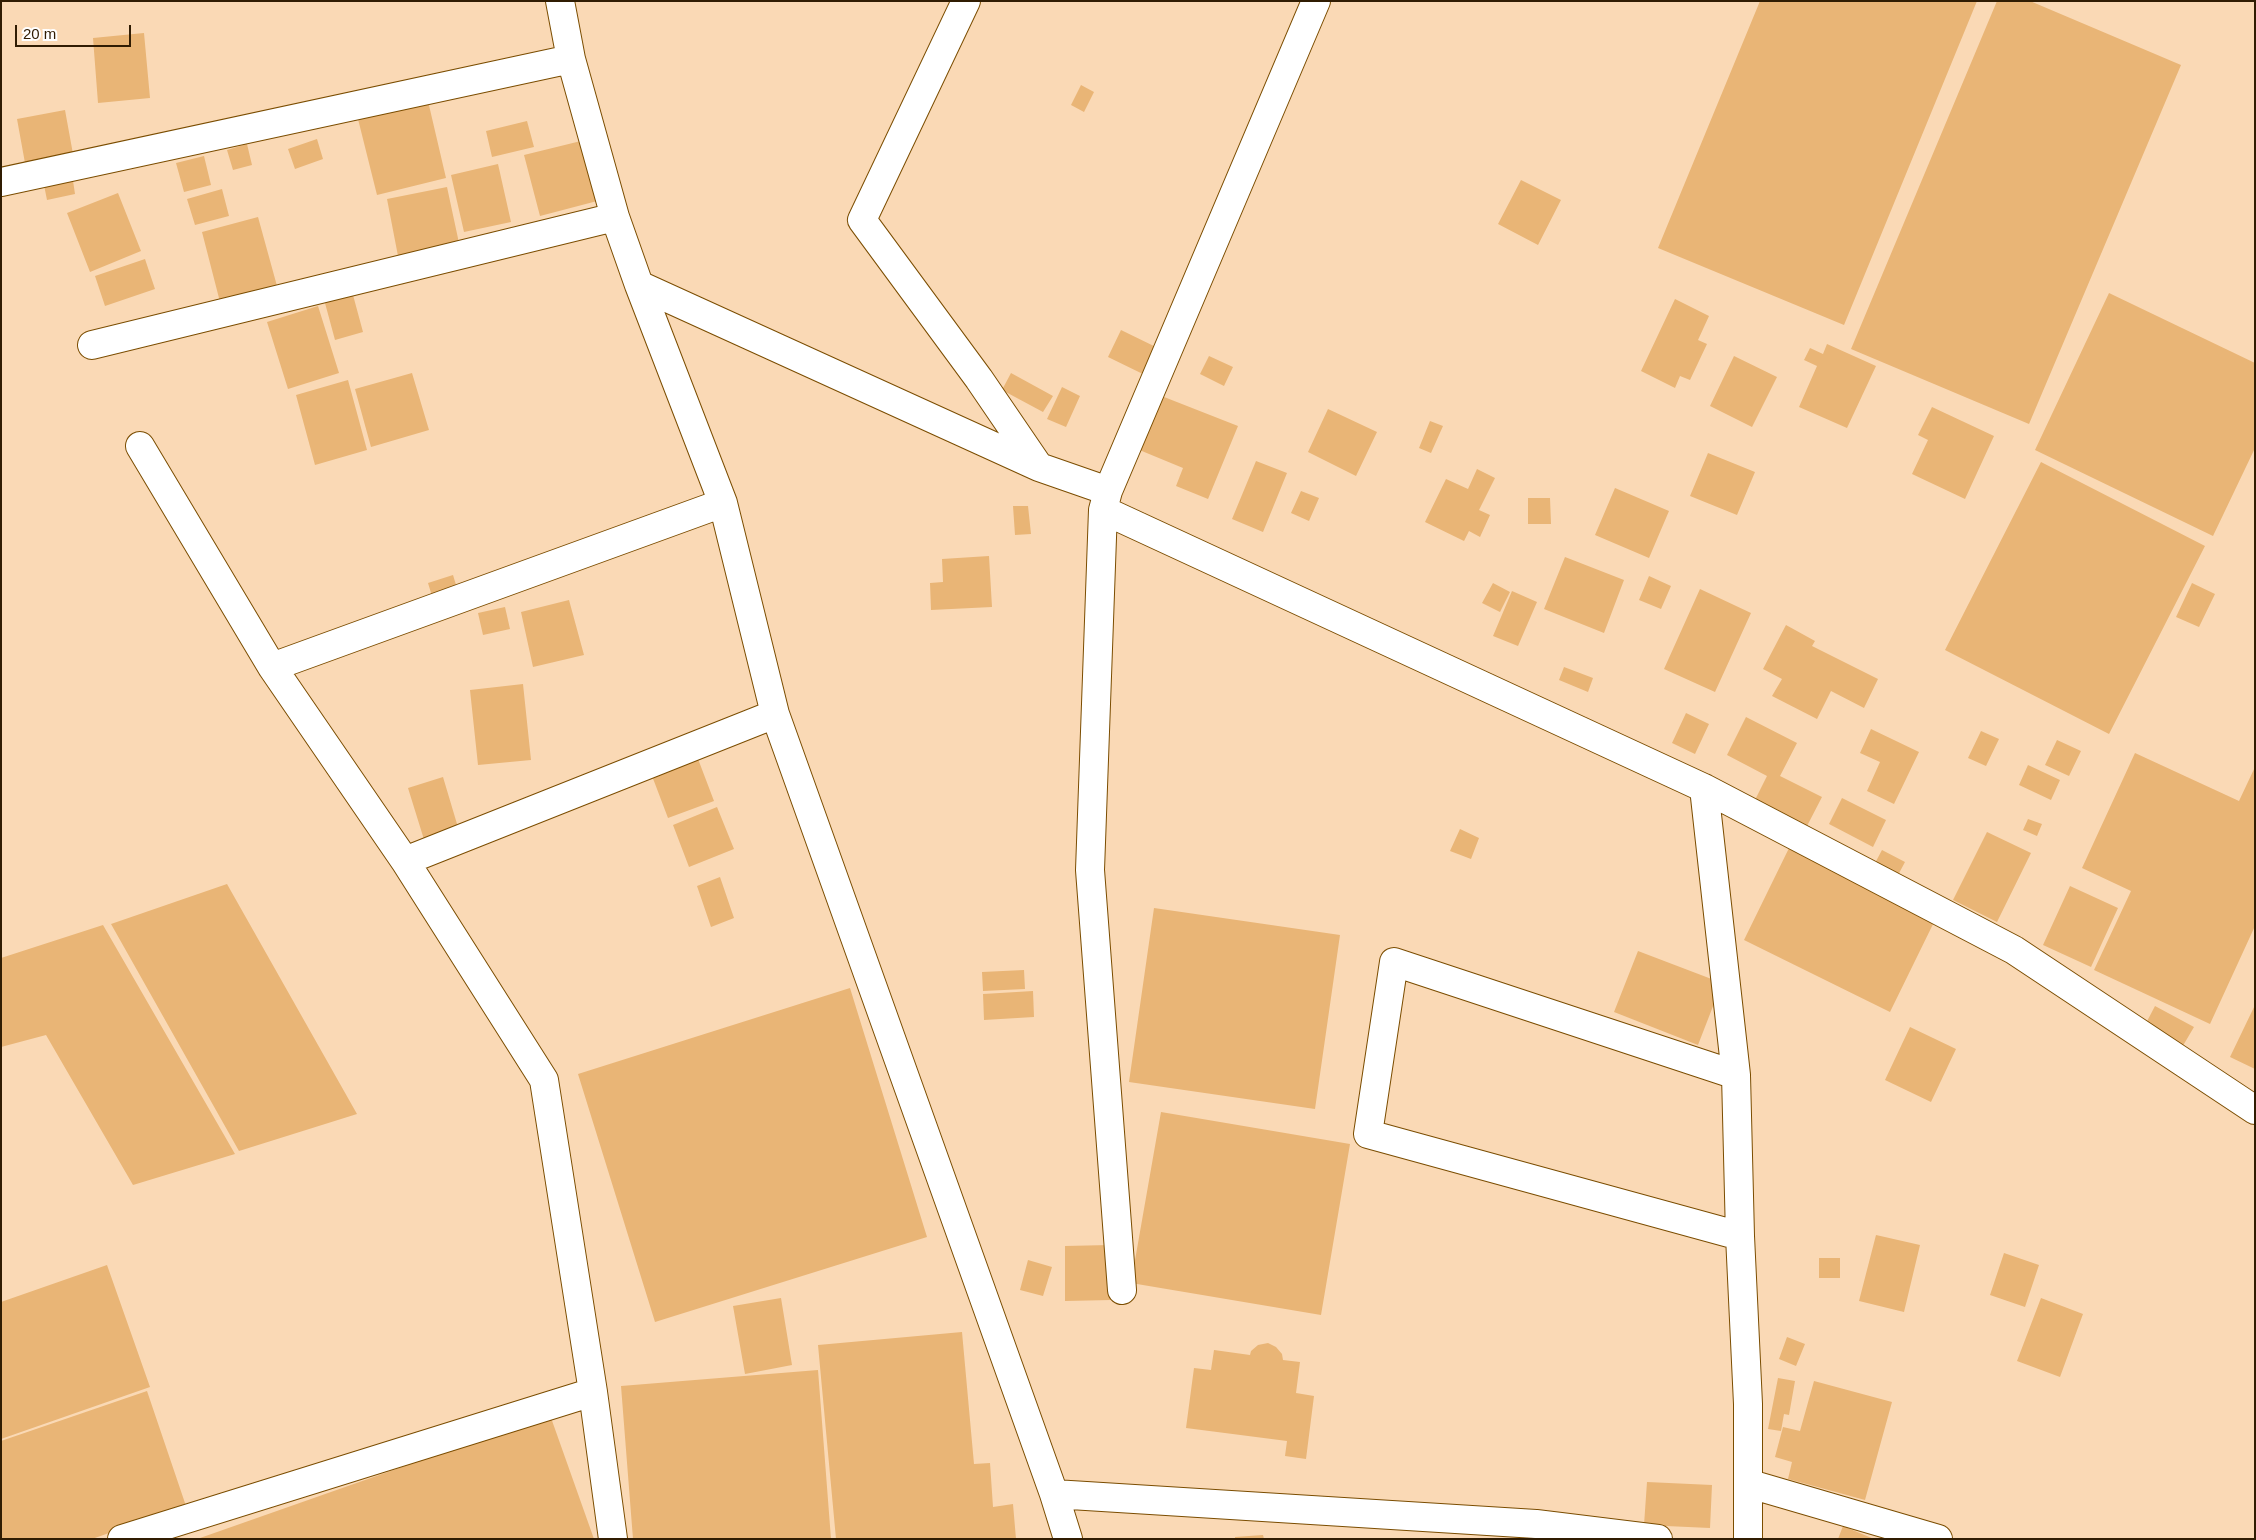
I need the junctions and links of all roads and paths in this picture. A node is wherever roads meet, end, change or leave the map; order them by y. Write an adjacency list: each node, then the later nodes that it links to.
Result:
1 (560, 1): 4 (lane)
2 (966, 1): 10 (lane)
3 (1316, 1): 11 (lane)
4 (571, 59): 5 (lane); 6 (lane)
5 (1, 182)
6 (616, 217): 7 (lane); 8 (lane)
7 (639, 285): 10 (lane); 12 (lane)
8 (92, 345)
9 (140, 446): 13 (lane)
10 (1039, 467): 11 (lane)
11 (1106, 500): 15 (lane); 20 (lane)
12 (722, 503): 13 (lane); 14 (lane)
13 (272, 667): 16 (lane)
14 (775, 714): 16 (lane); 23 (lane)
15 (1704, 788): 17 (lane); 18 (lane)
16 (406, 860): 21 (lane)
17 (1736, 1075): 19 (lane); 19 (lane)
18 (2255, 1110)
19 (1740, 1236): 22 (lane)
20 (1122, 1290)
21 (593, 1392): 24 (lane); 25 (lane)
22 (1750, 1484): 28 (lane); 29 (lane)
23 (1054, 1494): 26 (lane); 27 (lane)
24 (122, 1539)
25 (613, 1539)
26 (1068, 1539)
27 (1658, 1539)
28 (1748, 1539)
29 (1938, 1539)

